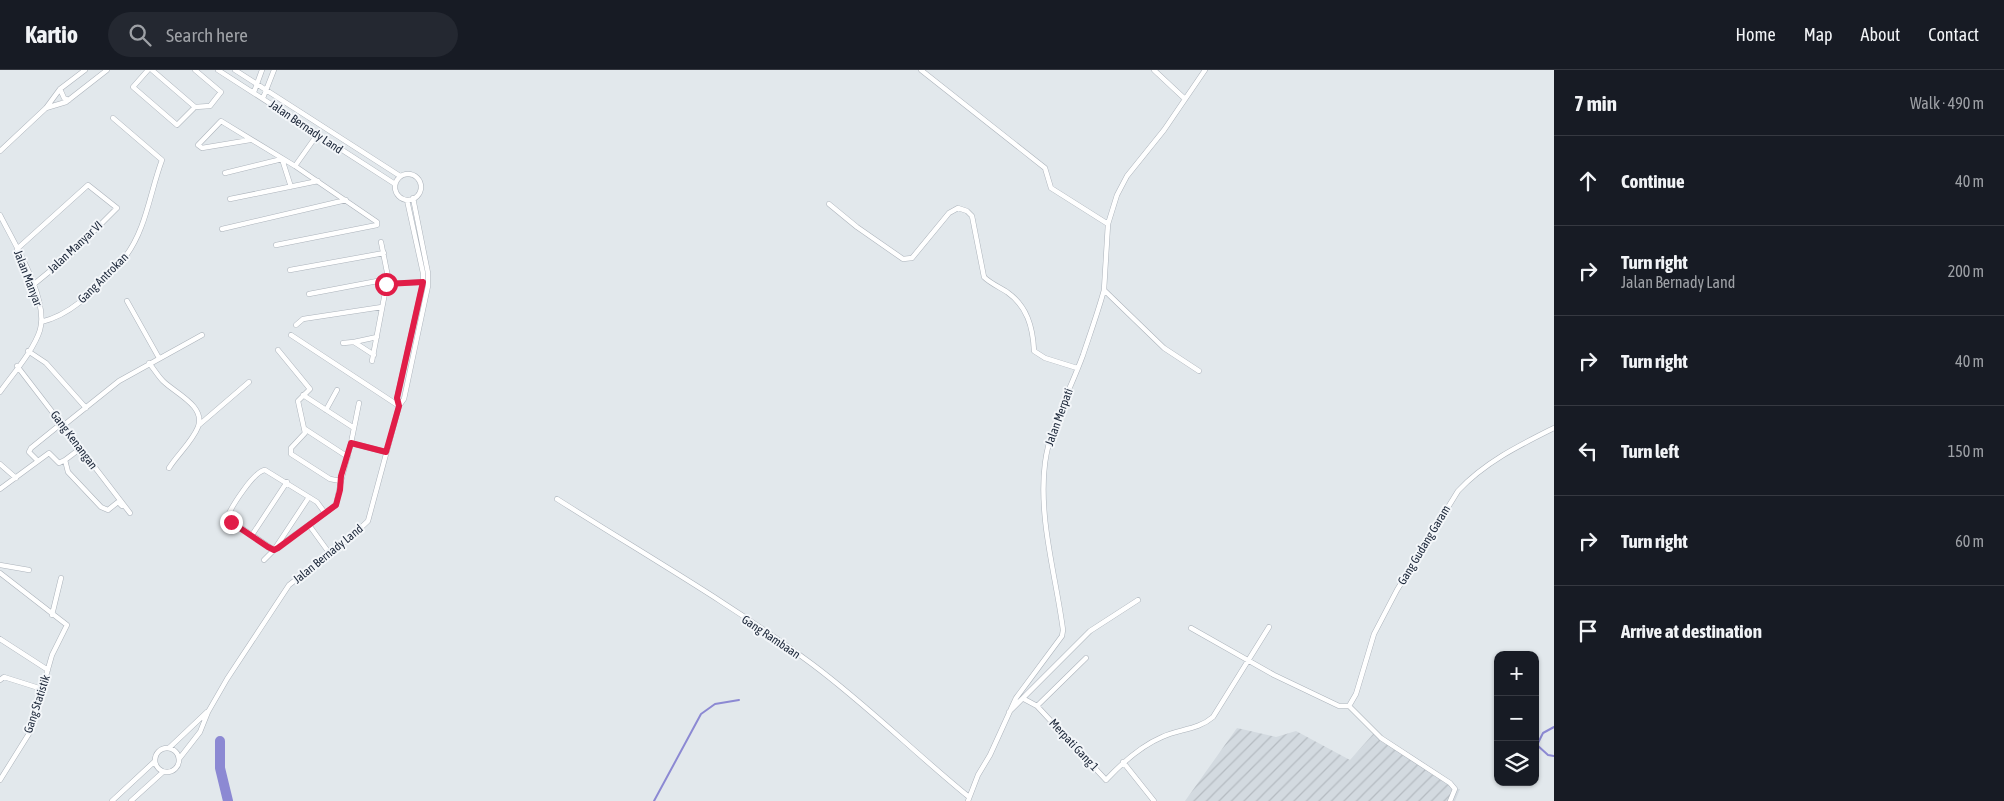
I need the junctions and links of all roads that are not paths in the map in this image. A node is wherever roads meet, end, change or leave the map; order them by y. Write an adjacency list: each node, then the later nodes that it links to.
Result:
1 (85, 70): 13 (street)
2 (107, 70): 18 (street)
3 (150, 70): 19 (street); 19 (street)
4 (195, 70): 19 (street)
5 (218, 70): 15 (street, Jalan Bernady Land)
6 (235, 70): 12 (street, Jalan Bernady Land)
7 (262, 70): 12 (street)
8 (274, 70): 14 (street)
9 (921, 70): 38 (street)
10 (1154, 70): 17 (street)
11 (1205, 70): 17 (street, Jalan Merpati)
12 (258, 85): 14 (street, Jalan Bernady Land); 15 (street)
13 (60, 89): 18 (street); 20 (street)
14 (266, 90): 16 (street); 28 (street, Jalan Bernady Land)
15 (254, 92): 16 (street, Jalan Bernady Land)
16 (263, 98): 22 (street, Jalan Bernady Land)
17 (1185, 99): 38 (street, Jalan Merpati)
18 (69, 100): 20 (street)
19 (194, 107)
20 (46, 108): 24 (street)
21 (113, 118): 52 (street, Gang Antrokan)
22 (317, 135): 26 (street); 30 (street, Jalan Bernady Land)
23 (250, 140): 23 (street); 25 (street)
24 (0, 151)
25 (282, 160): 26 (street); 27 (street); 31 (street)
26 (295, 166): 29 (street)
27 (225, 173)
28 (400, 176): 30 (street); 32 (street, Jalan Bernady Land)
29 (318, 181): 31 (street); 34 (street)
30 (395, 184): 35 (street, Jalan Bernady Land)
31 (291, 186): 33 (street)
32 (413, 198): 35 (street); 73 (street, Jalan Bernady Land)
33 (230, 199)
34 (346, 200): 39 (street); 41 (street)
35 (407, 200): 46 (street, Jalan Bernady Land)
36 (829, 204): 66 (street)
37 (0, 215): 42 (street, Jalan Manyar)
38 (1108, 224): 48 (street, Jalan Merpati)
39 (222, 229)
40 (381, 242): 43 (street)
41 (276, 245)
42 (17, 249): 47 (street, Jalan Manyar); 47 (street, Jalan Manyar VI)
43 (384, 253): 44 (street); 45 (street)
44 (290, 270)
45 (387, 282): 46 (street); 49 (street); 51 (street)
46 (423, 282): 73 (street, Jalan Bernady Land)
47 (33, 285): 52 (street, Jalan Manyar)
48 (1104, 290): 66 (street, Jalan Merpati); 67 (street)
49 (309, 294)
50 (127, 301): 62 (street)
51 (382, 307): 53 (street); 56 (street)
52 (41, 322): 60 (street, Jalan Manyar)
53 (296, 325)
54 (292, 334): 73 (street)
55 (202, 335): 62 (street)
56 (377, 337): 57 (street); 61 (street)
57 (354, 342): 58 (street); 61 (street)
58 (343, 344)
59 (278, 350): 71 (street)
60 (28, 351): 65 (street, Jalan Manyar); 74 (street)
61 (374, 355): 63 (street)
62 (159, 358): 64 (street)
63 (372, 361)
64 (149, 363): 74 (street); 77 (street)
65 (17, 366): 70 (street, Jalan Manyar); 76 (street, Gang Kenangan)
66 (1077, 368): 119 (street, Jalan Merpati)
67 (1199, 371)
68 (249, 382): 77 (street)
69 (337, 390): 75 (street)
70 (0, 392)
71 (303, 395): 75 (street); 78 (street)
72 (359, 403): 79 (street)
73 (399, 406): 83 (street, Jalan Bernady Land)
74 (86, 408): 76 (street)
75 (326, 410): 79 (street)
76 (63, 424): 82 (street, Gang Kenangan); 86 (street)
77 (198, 426): 88 (street)
78 (303, 428): 84 (street); 90 (street)
79 (354, 428): 81 (street)
80 (1554, 428): 117 (street, Gang Gudang Garam)
81 (351, 443): 83 (street); 84 (street)
82 (81, 448): 85 (street); 85 (street, Gang Kenangan)
83 (386, 452): 99 (street, Jalan Bernady Land)
84 (348, 457): 90 (street)
85 (65, 460): 86 (street)
86 (38, 461): 89 (street)
87 (0, 464): 89 (street)
88 (169, 468)
89 (16, 478): 92 (street)
90 (341, 481): 95 (street)
91 (287, 482): 93 (street); 97 (street); 97 (street)
92 (0, 489)
93 (309, 497): 95 (street); 98 (street)
94 (557, 499): 126 (street, Gang Rambaan)
95 (325, 513): 96 (street)
96 (309, 525): 98 (street); 99 (street)
97 (252, 536): 98 (street)
98 (274, 550): 100 (street)
99 (330, 554): 118 (street, Jalan Bernady Land)
100 (264, 560)
101 (0, 565): 102 (street)
102 (28, 570)
103 (0, 573): 106 (street)
104 (60, 578): 106 (street)
105 (1138, 600): 115 (street)
106 (52, 615): 112 (street, Gang Statistik)
107 (1191, 628): 111 (street)
108 (1269, 628): 111 (street, Merpati Gang 1)
109 (0, 639): 112 (street)
110 (1086, 658): 116 (street)
111 (1247, 660): 117 (street); 123 (street, Merpati Gang 1)
112 (48, 670): 114 (street, Gang Statistik)
113 (0, 680): 114 (street)
114 (42, 689): 125 (street, Gang Statistik)
115 (1024, 699): 116 (street, Merpati Gang 1); 119 (street)
116 (1037, 706): 123 (street, Merpati Gang 1)
117 (1349, 706): 130 (street)
118 (208, 712): 120 (street, Jalan Bernady Land); 121 (street, Jalan Bernady Land)
119 (1008, 713): 126 (street, Jalan Merpati)
120 (168, 748): 121 (street); 122 (street)
121 (179, 759): 124 (street)
122 (155, 761): 124 (street); 127 (street)
123 (1123, 762): 129 (street)
124 (163, 772): 128 (street)
125 (0, 780)
126 (968, 799)
127 (112, 801)
128 (132, 801)
129 (1154, 801)
130 (1450, 801)

